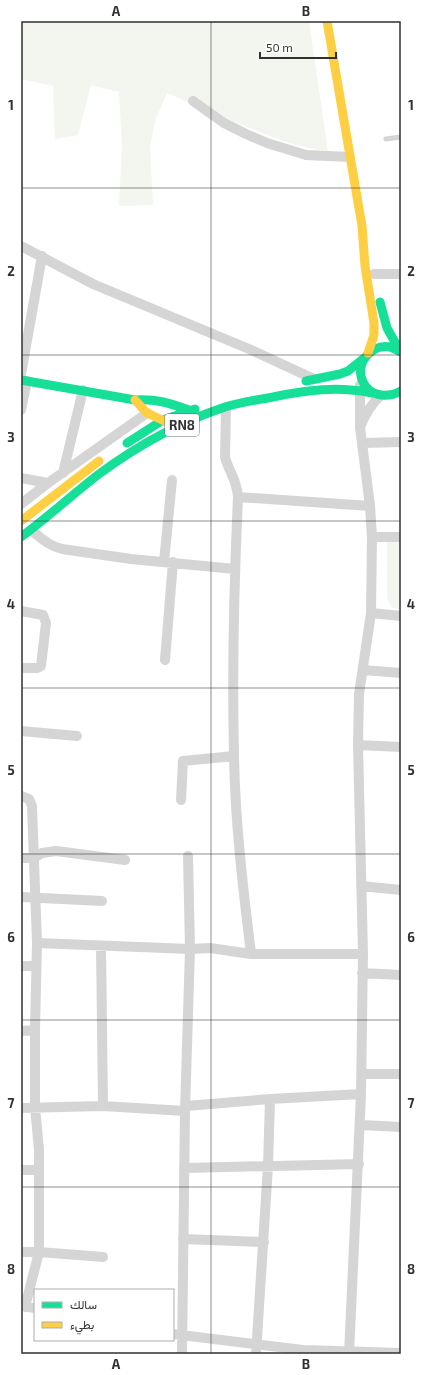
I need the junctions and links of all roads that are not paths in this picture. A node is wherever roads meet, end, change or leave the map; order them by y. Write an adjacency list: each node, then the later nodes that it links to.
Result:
1 (327, 21): 5 (main road)
2 (193, 101): 5 (street)
3 (401, 138): 4 (lane)
4 (386, 139)
5 (350, 156): 6 (main road)
6 (362, 226): 9 (main road); 12 (main road)
7 (21, 246): 8 (street)
8 (42, 256): 14 (street); 15 (street)
9 (374, 274): 10 (street); 11 (main road)
10 (401, 274)
11 (401, 352): 12 (main road)
12 (366, 356): 13 (main road); 15 (main road)
13 (360, 375): 18 (street); 21 (main road)
14 (23, 378): 17 (main road); 24 (street)
15 (316, 380): 16 (main road)
16 (296, 382)
17 (83, 390): 22 (main road); 35 (street)
18 (360, 390): 21 (main road, RN8); 23 (main road, RN8); 30 (street)
19 (253, 391): 25 (main road, RN8)
20 (399, 393): 21 (main road, RN8)
21 (376, 394): 30 (street)
22 (135, 400): 25 (main road); 26 (main road)
23 (226, 407): 27 (main road, RN8); 39 (street)
24 (21, 410)
25 (190, 410): 27 (main road); 28 (main road, RN8)
26 (147, 413): 28 (main road); 35 (street)
27 (203, 416): 29 (main road, RN8)
28 (163, 420): 29 (main road); 33 (main road, RN8)
29 (177, 427): 43 (main road, RN8)
30 (360, 427): 32 (street)
31 (401, 442): 32 (street)
32 (362, 443): 41 (street)
33 (117, 449)
34 (107, 456): 42 (main road)
35 (63, 473): 38 (street)
36 (21, 478): 38 (street)
37 (172, 480): 47 (street)
38 (48, 483): 40 (street)
39 (238, 497): 41 (street); 48 (street)
40 (21, 504)
41 (370, 506): 45 (street)
42 (21, 521)
43 (31, 530): 44 (main road, RN8); 47 (street)
44 (21, 537)
45 (372, 537): 46 (street); 50 (street)
46 (401, 537)
47 (168, 562): 48 (street); 52 (street)
48 (235, 569): 60 (street)
49 (21, 611): 53 (street)
50 (371, 614): 51 (street); 54 (street)
51 (401, 616)
52 (166, 660)
53 (21, 668)
54 (363, 670): 55 (street); 58 (street)
55 (401, 673)
56 (21, 731): 57 (street)
57 (77, 736)
58 (358, 745): 59 (street); 67 (street)
59 (401, 747)
60 (234, 756): 62 (street); 75 (street)
61 (21, 796): 65 (street)
62 (181, 800)
63 (188, 856): 74 (street)
64 (21, 858): 65 (street)
65 (34, 858): 66 (street); 70 (street)
66 (125, 860)
67 (361, 886): 68 (street); 76 (street)
68 (401, 890)
69 (21, 897): 70 (street)
70 (36, 897): 71 (street); 72 (street)
71 (102, 901)
72 (38, 943): 73 (street); 78 (street)
73 (100, 947): 74 (street); 87 (street)
74 (190, 949): 75 (street); 90 (street)
75 (251, 954): 76 (street)
76 (363, 954): 79 (street)
77 (21, 966): 78 (street)
78 (36, 966): 81 (street)
79 (362, 973): 80 (street); 83 (street)
80 (401, 975)
81 (35, 1030): 82 (street); 88 (street)
82 (21, 1031)
83 (362, 1074): 84 (street); 85 (street)
84 (401, 1074)
85 (361, 1094): 86 (street); 91 (street)
86 (270, 1099): 90 (street); 94 (street)
87 (103, 1106): 88 (street); 90 (street)
88 (35, 1107): 89 (street); 97 (street)
89 (21, 1108)
90 (185, 1109): 95 (street)
91 (361, 1124): 92 (street); 93 (street)
92 (401, 1127)
93 (359, 1164): 94 (street); 106 (street)
94 (268, 1166): 95 (street); 99 (street)
95 (184, 1168): 98 (street)
96 (21, 1170): 97 (street)
97 (38, 1170): 101 (street)
98 (183, 1239): 99 (street); 104 (street)
99 (264, 1242): 105 (street)
100 (21, 1252): 101 (street)
101 (39, 1252): 102 (street); 103 (street)
102 (103, 1257)
103 (27, 1307)
104 (177, 1335): 105 (street); 108 (street)
105 (256, 1349): 106 (street)
106 (349, 1353): 107 (street)
107 (401, 1353)
108 (182, 1354)

